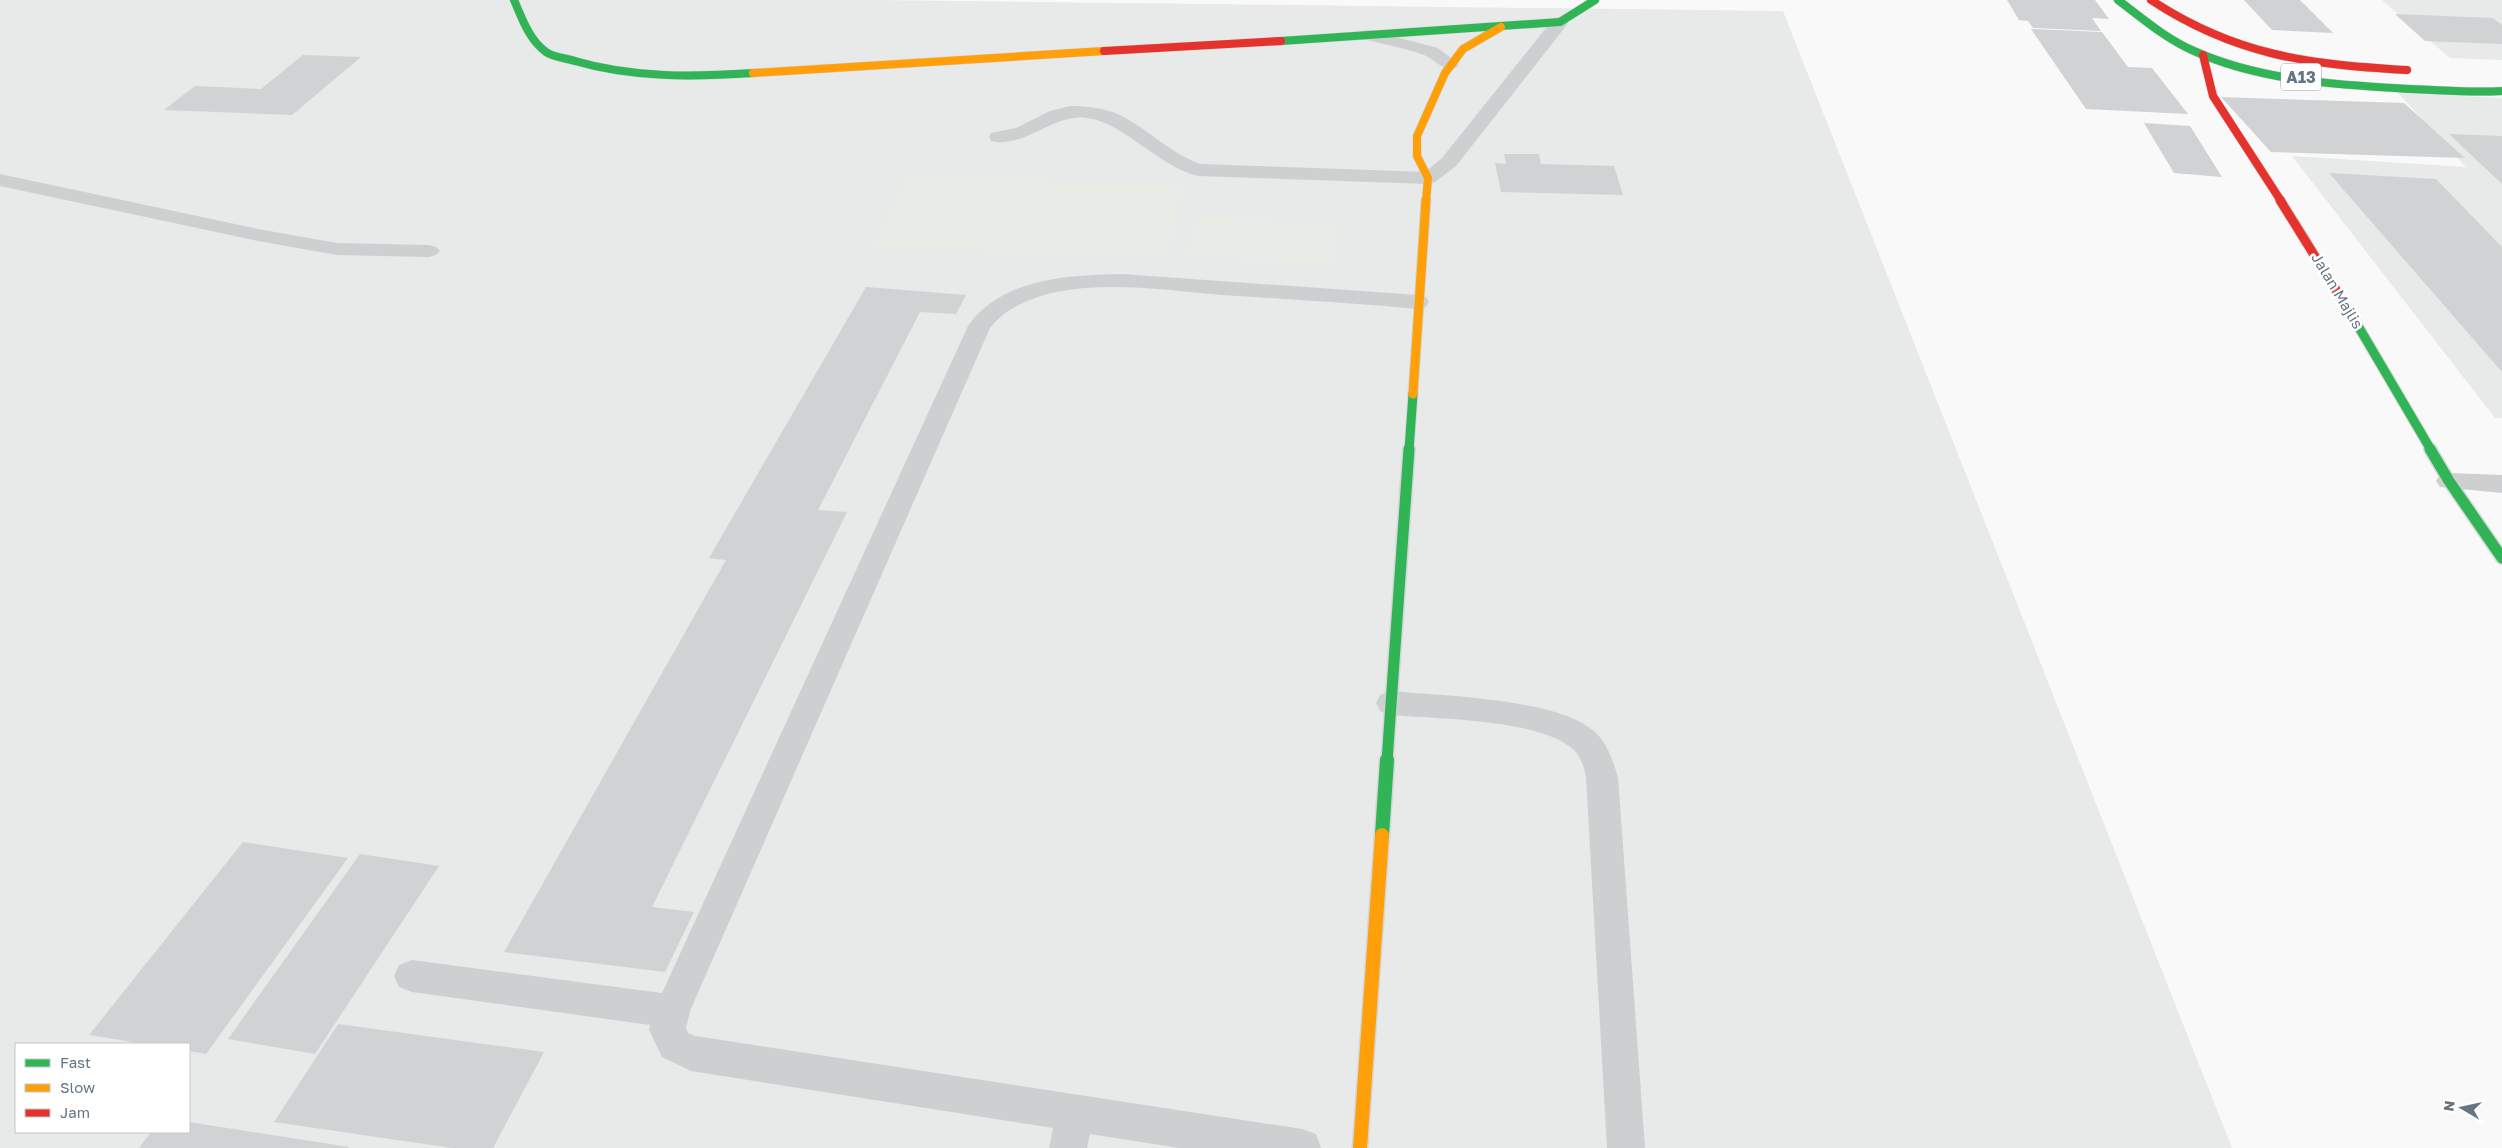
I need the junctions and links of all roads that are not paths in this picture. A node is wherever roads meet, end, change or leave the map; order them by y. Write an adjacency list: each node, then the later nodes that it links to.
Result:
1 (514, 0): 7 (street)
2 (1595, 0): 5 (street)
3 (2118, 0): 8 (street, A13)
4 (2150, 0): 10 (street, A13)
5 (1560, 22): 6 (street); 13 (street)
6 (1501, 27): 7 (street); 9 (street)
7 (1369, 35): 9 (street)
8 (2203, 55): 11 (street, A13); 17 (street, Jalan Majlis)
9 (1450, 64): 13 (street)
10 (2415, 70)
11 (2502, 91)
12 (998, 137): 13 (street)
13 (1428, 178): 16 (street)
14 (0, 180): 15 (street)
15 (429, 251)
16 (1418, 302): 20 (street); 22 (street)
17 (2449, 480): 18 (street); 19 (street, Jalan Majlis)
18 (2502, 484)
19 (2502, 558)
20 (1390, 703): 25 (street); 26 (street)
21 (412, 976): 22 (street)
22 (672, 1011): 23 (street)
23 (1072, 1130): 24 (street)
24 (1302, 1148)
25 (1360, 1148)
26 (1626, 1148)

